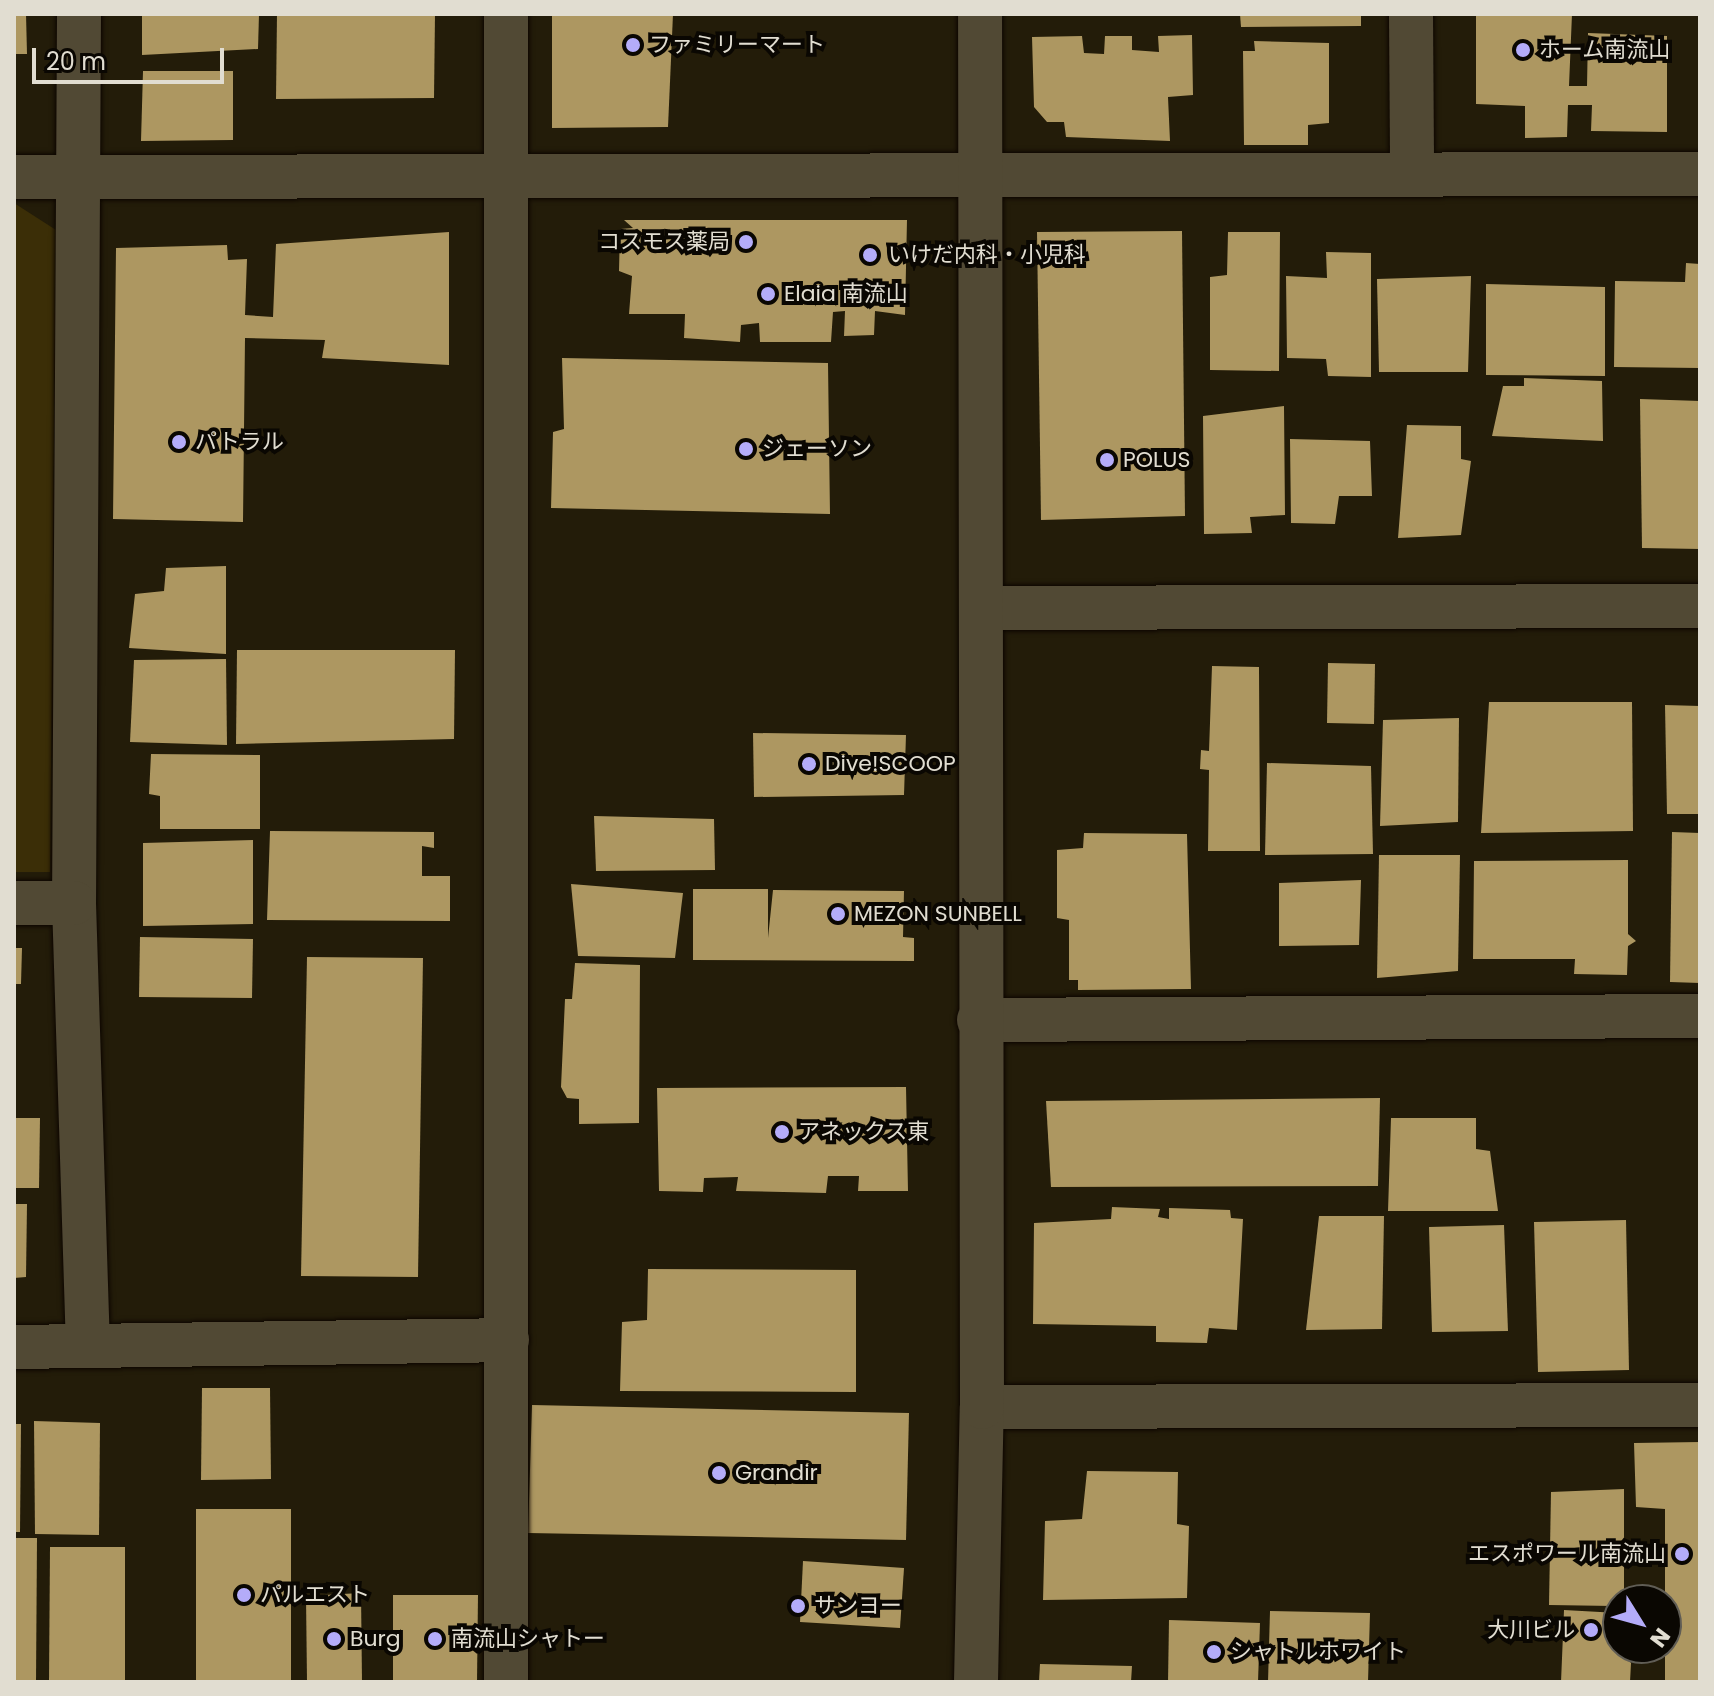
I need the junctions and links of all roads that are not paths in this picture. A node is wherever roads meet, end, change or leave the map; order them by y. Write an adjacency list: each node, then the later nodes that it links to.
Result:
1 (79, 14): 6 (street)
2 (506, 14): 8 (street)
3 (980, 14): 5 (street)
4 (1411, 14): 7 (street)
5 (981, 172): 7 (street); 8 (street); 12 (street)
6 (80, 173): 8 (street); 10 (street); 14 (street)
7 (1412, 173): 9 (street)
8 (506, 174): 17 (street)
9 (1700, 174)
10 (14, 177)
11 (1700, 606): 12 (street)
12 (982, 608): 16 (street)
13 (14, 903): 14 (street)
14 (74, 903): 18 (street)
15 (1700, 1016): 16 (street)
16 (979, 1020): 21 (street)
17 (507, 1340): 18 (street); 22 (street)
18 (88, 1346): 19 (street)
19 (14, 1347)
20 (1700, 1405): 21 (street)
21 (982, 1407): 23 (street)
22 (506, 1682)
23 (976, 1682)

